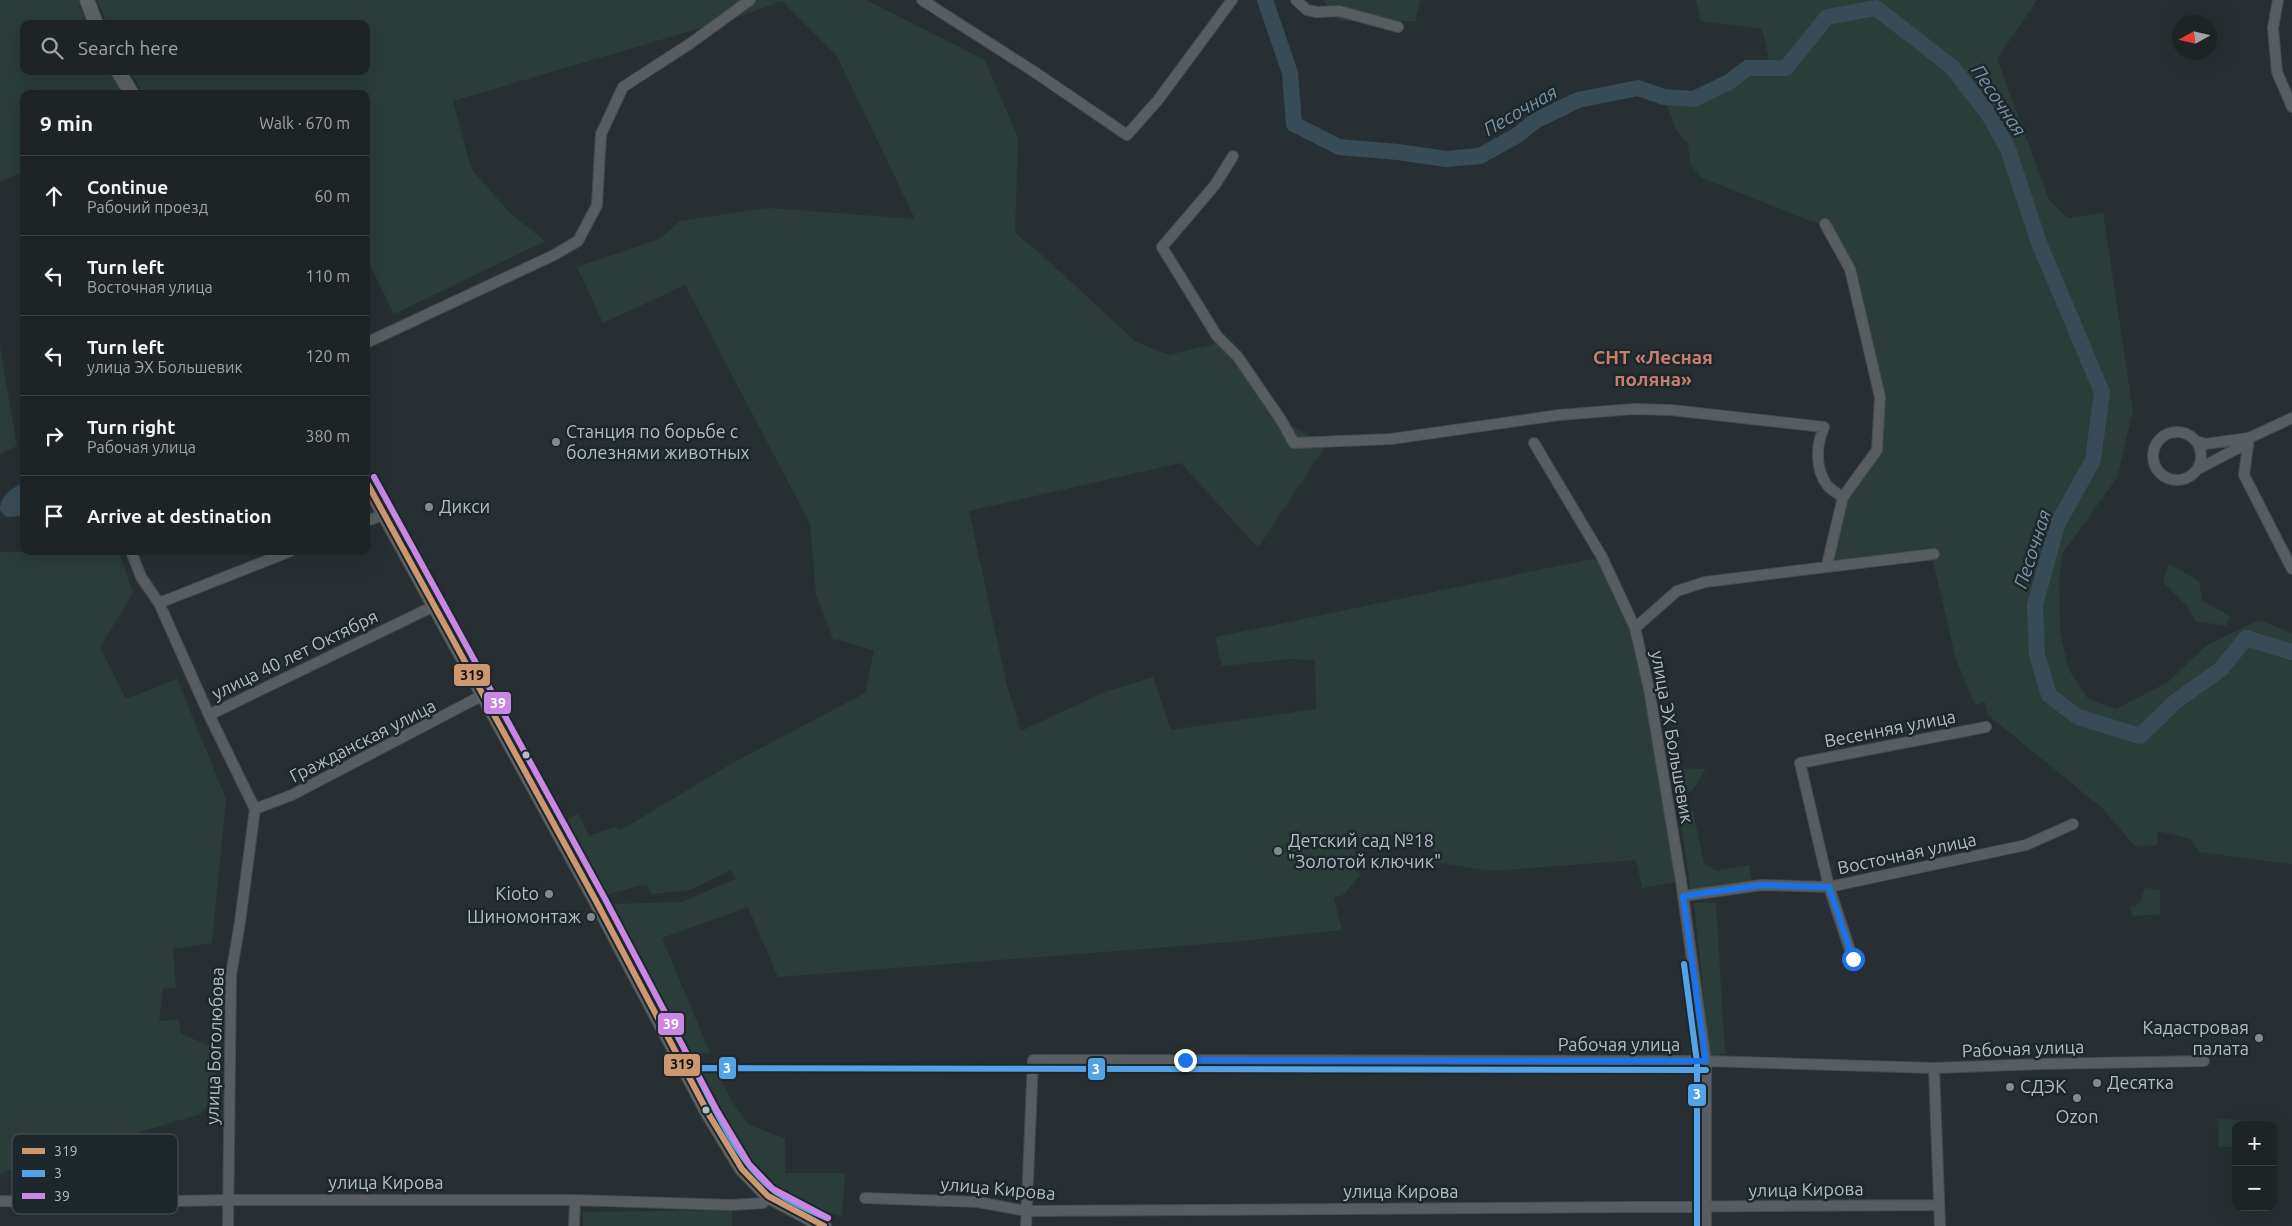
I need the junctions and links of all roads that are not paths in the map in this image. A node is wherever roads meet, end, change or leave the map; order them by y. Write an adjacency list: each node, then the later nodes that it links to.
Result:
1 (87, 0): 7 (main road)
2 (750, 0): 14 (street)
3 (922, 0): 4 (street)
4 (1232, 0)
5 (1296, 0): 8 (street)
6 (2278, 0): 11 (street)
7 (94, 20)
8 (1398, 27)
9 (120, 75): 10 (main road)
10 (130, 90)
11 (2292, 107)
12 (1233, 156): 21 (street)
13 (1825, 224): 21 (street)
14 (370, 341)
15 (2292, 418): 16 (street)
16 (2249, 438): 17 (street); 19 (street); 28 (street)
17 (2196, 441): 19 (street); 19 (street)
18 (1534, 443): 31 (street, улица ЭХ Большевик)
19 (2198, 469)
20 (370, 488): 22 (main road)
21 (1843, 497): 27 (street)
22 (386, 514): 23 (street); 30 (main road)
23 (370, 520)
24 (1934, 554): 31 (street)
25 (132, 555): 29 (street)
26 (281, 555): 29 (street)
27 (1827, 565)
28 (2292, 569)
29 (159, 603): 33 (street)
30 (434, 606): 32 (main road); 33 (street, улица 40 лет Октября)
31 (1635, 628): 38 (street, улица ЭХ Большевик)
32 (483, 696): 35 (street, Гражданская улица); 43 (main road)
33 (209, 716): 35 (street, улица 40 лет Октября)
34 (1986, 727): 37 (street, Весенняя улица)
35 (255, 808): 45 (street, улица Боголюбова)
36 (2073, 824): 37 (street, Восточная улица)
37 (1829, 887): 38 (street, Восточная улица); 39 (street)
38 (1683, 896): 40 (street, улица ЭХ Большевик)
39 (1853, 959)
40 (1706, 1061): 42 (street, Рабочая улица); 49 (street, улица ЭХ Большевик); 50 (street, Рабочая улица)
41 (2204, 1062): 42 (street, Рабочая улица)
42 (1934, 1068): 48 (street)
43 (768, 1196): 46 (street, улица Кирова); 53 (main road)
44 (865, 1198): 50 (street, улица Кирова)
45 (227, 1200): 46 (street, улица Кирова); 47 (street, улица Кирова); 51 (street, улица Боголюбова)
46 (574, 1200): 52 (street)
47 (178, 1201)
48 (1939, 1205): 49 (street, улица Кирова); 56 (street)
49 (1706, 1207): 50 (street, улица Кирова); 55 (street, улица ЭХ Большевик)
50 (1026, 1211): 54 (street)
51 (228, 1226)
52 (574, 1226)
53 (824, 1226)
54 (1026, 1226)
55 (1706, 1226)
56 (1940, 1226)

